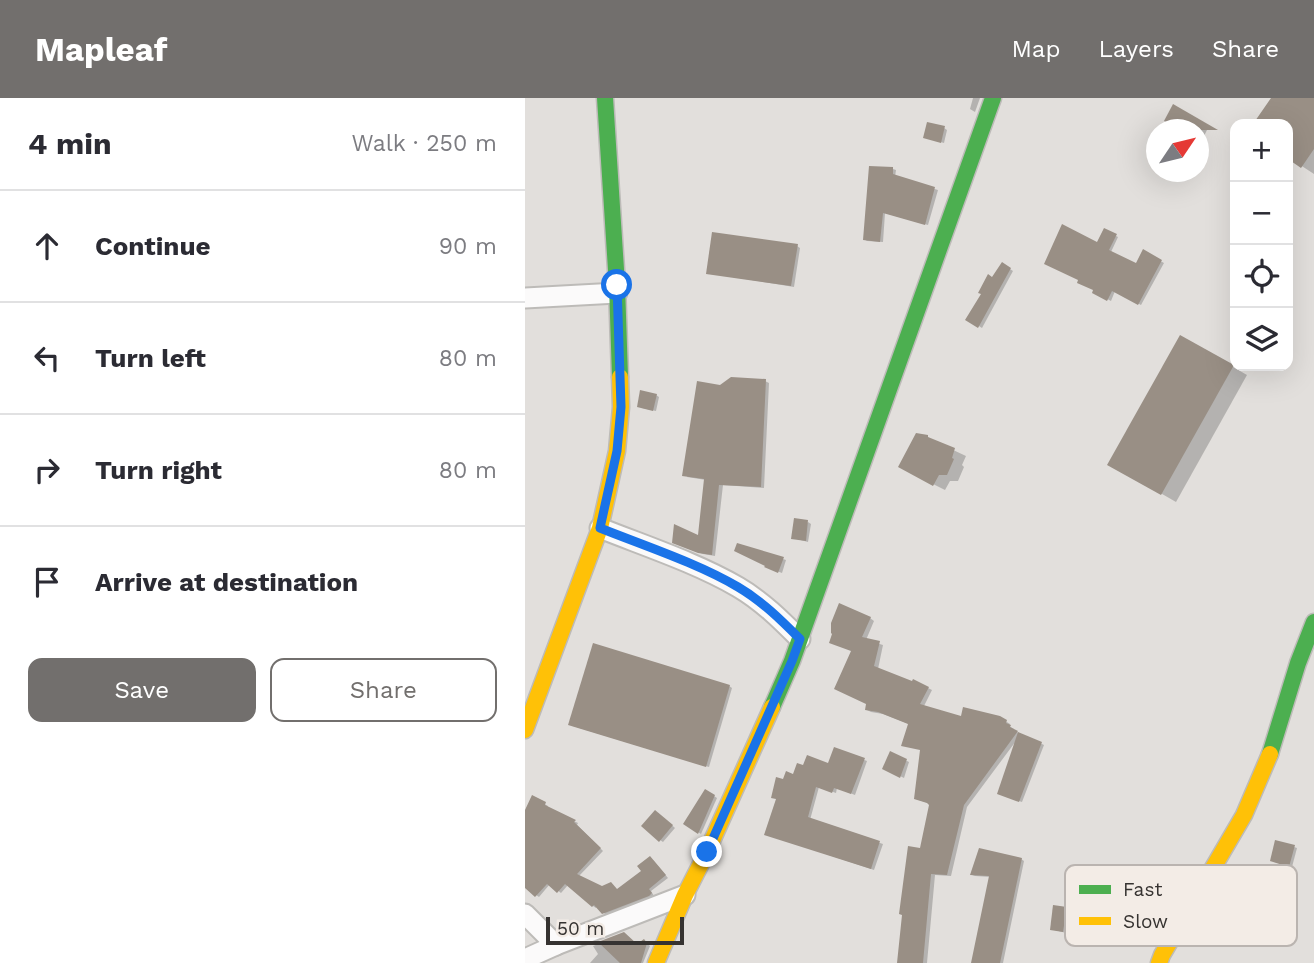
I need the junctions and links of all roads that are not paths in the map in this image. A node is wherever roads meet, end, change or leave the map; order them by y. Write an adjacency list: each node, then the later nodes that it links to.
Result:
1 (605, 98): 3 (street)
2 (993, 98): 7 (street)
3 (617, 293): 4 (street); 5 (street)
4 (525, 298)
5 (600, 528): 7 (street); 8 (street)
6 (1314, 622): 9 (street)
7 (800, 639): 10 (street)
8 (525, 730)
9 (1215, 865)
10 (685, 895): 12 (street); 15 (street)
11 (525, 914): 12 (street)
12 (556, 945): 14 (street)
13 (1169, 946): 16 (street)
14 (525, 959)
15 (656, 963)
16 (1159, 963)

